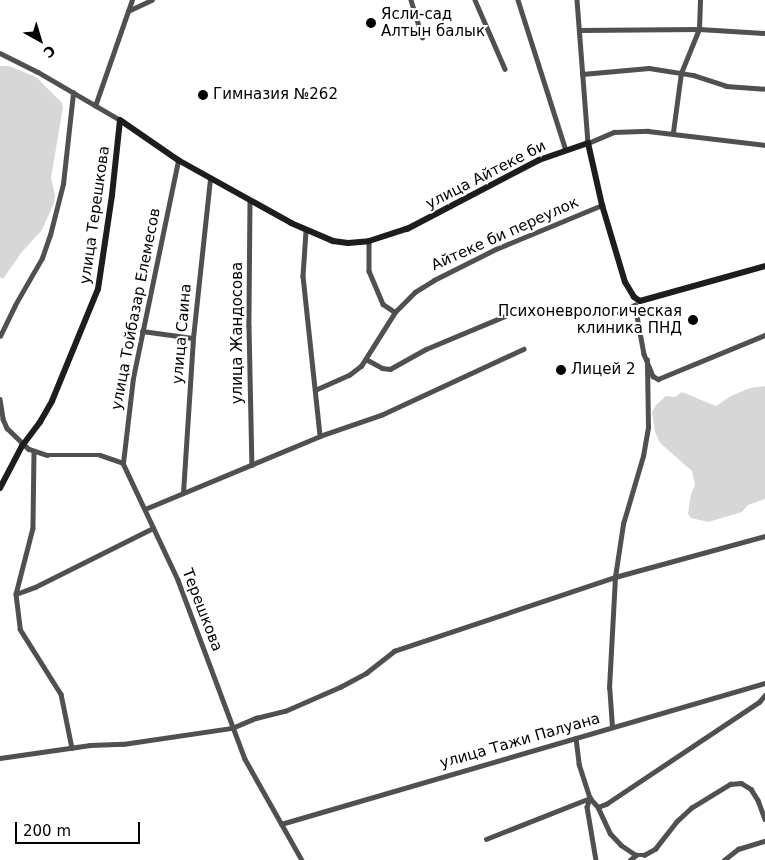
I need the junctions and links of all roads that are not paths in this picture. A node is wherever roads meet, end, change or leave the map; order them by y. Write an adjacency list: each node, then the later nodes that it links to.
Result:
1 (132, 0): 8 (street)
2 (152, 0): 8 (street)
3 (411, 0): 12 (street)
4 (474, 0): 14 (street)
5 (518, 0): 24 (street)
6 (577, 0): 10 (street)
7 (700, 0): 9 (street)
8 (128, 11): 19 (street)
9 (700, 29): 10 (street); 11 (street); 15 (street)
10 (579, 30): 16 (street)
11 (765, 33)
12 (422, 37)
13 (0, 53): 18 (street)
14 (505, 68)
15 (682, 73): 16 (street); 17 (street); 21 (street)
16 (582, 74): 22 (street)
17 (765, 89)
18 (73, 93): 19 (street); 38 (street)
19 (95, 106): 20 (street)
20 (120, 120): 25 (street, улица Айтеке би); 46 (street, улица Терешкова)
21 (673, 132): 22 (street, улица Айтеке би); 23 (street, улица Айтеке би)
22 (588, 143): 24 (street, улица Айтеке би); 28 (street)
23 (765, 145)
24 (566, 150): 30 (street, улица Айтеке би)
25 (178, 160): 26 (street, улица Айтеке би); 36 (street, улица Тойбазар Елемесов)
26 (210, 178): 27 (street, улица Айтеке би); 39 (street, улица Саина)
27 (250, 200): 29 (street, улица Айтеке би); 49 (street, улица Жандосова)
28 (602, 205): 32 (street); 33 (street, Айтеке би переулок)
29 (306, 231): 30 (street, улица Айтеке би); 43 (street)
30 (369, 242): 33 (street)
31 (765, 266): 32 (street)
32 (638, 303): 34 (street); 42 (street)
33 (395, 312): 41 (street, Айтеке би переулок)
34 (619, 313)
35 (505, 316): 41 (street)
36 (142, 331): 39 (street); 48 (street, улица Тойбазар Елемесов)
37 (765, 335): 42 (street)
38 (0, 336)
39 (193, 338): 51 (street, улица Саина)
40 (523, 349): 45 (street)
41 (366, 359): 43 (street, Айтеке би переулок)
42 (647, 360): 55 (street)
43 (315, 390): 45 (street)
44 (0, 399): 46 (street)
45 (320, 436): 49 (street)
46 (22, 445): 47 (street); 50 (street, улица Терешкова)
47 (34, 452): 48 (street); 56 (street)
48 (123, 463): 52 (street, Терешкова)
49 (252, 465): 51 (street)
50 (0, 488)
51 (184, 493): 52 (street)
52 (145, 509): 53 (street, Терешкова)
53 (153, 528): 56 (street); 60 (street, Терешкова)
54 (765, 536): 55 (street)
55 (615, 577): 59 (street); 60 (street)
56 (16, 594): 62 (street)
57 (765, 684): 59 (street, улица Тажи Палуана)
58 (765, 695): 65 (street)
59 (612, 727): 61 (street, улица Тажи Палуана)
60 (232, 728): 62 (street); 67 (street, Терешкова)
61 (576, 738): 64 (street); 67 (street, улица Тажи Палуана)
62 (72, 748): 63 (street)
63 (0, 758)
64 (590, 798): 65 (street); 68 (street); 72 (street)
65 (598, 807): 70 (street)
66 (765, 820): 70 (street)
67 (281, 824): 71 (street, Терешкова)
68 (486, 839)
69 (765, 841): 74 (street)
70 (636, 855): 73 (street)
71 (302, 860)
72 (596, 860)
73 (630, 860)
74 (724, 860)

